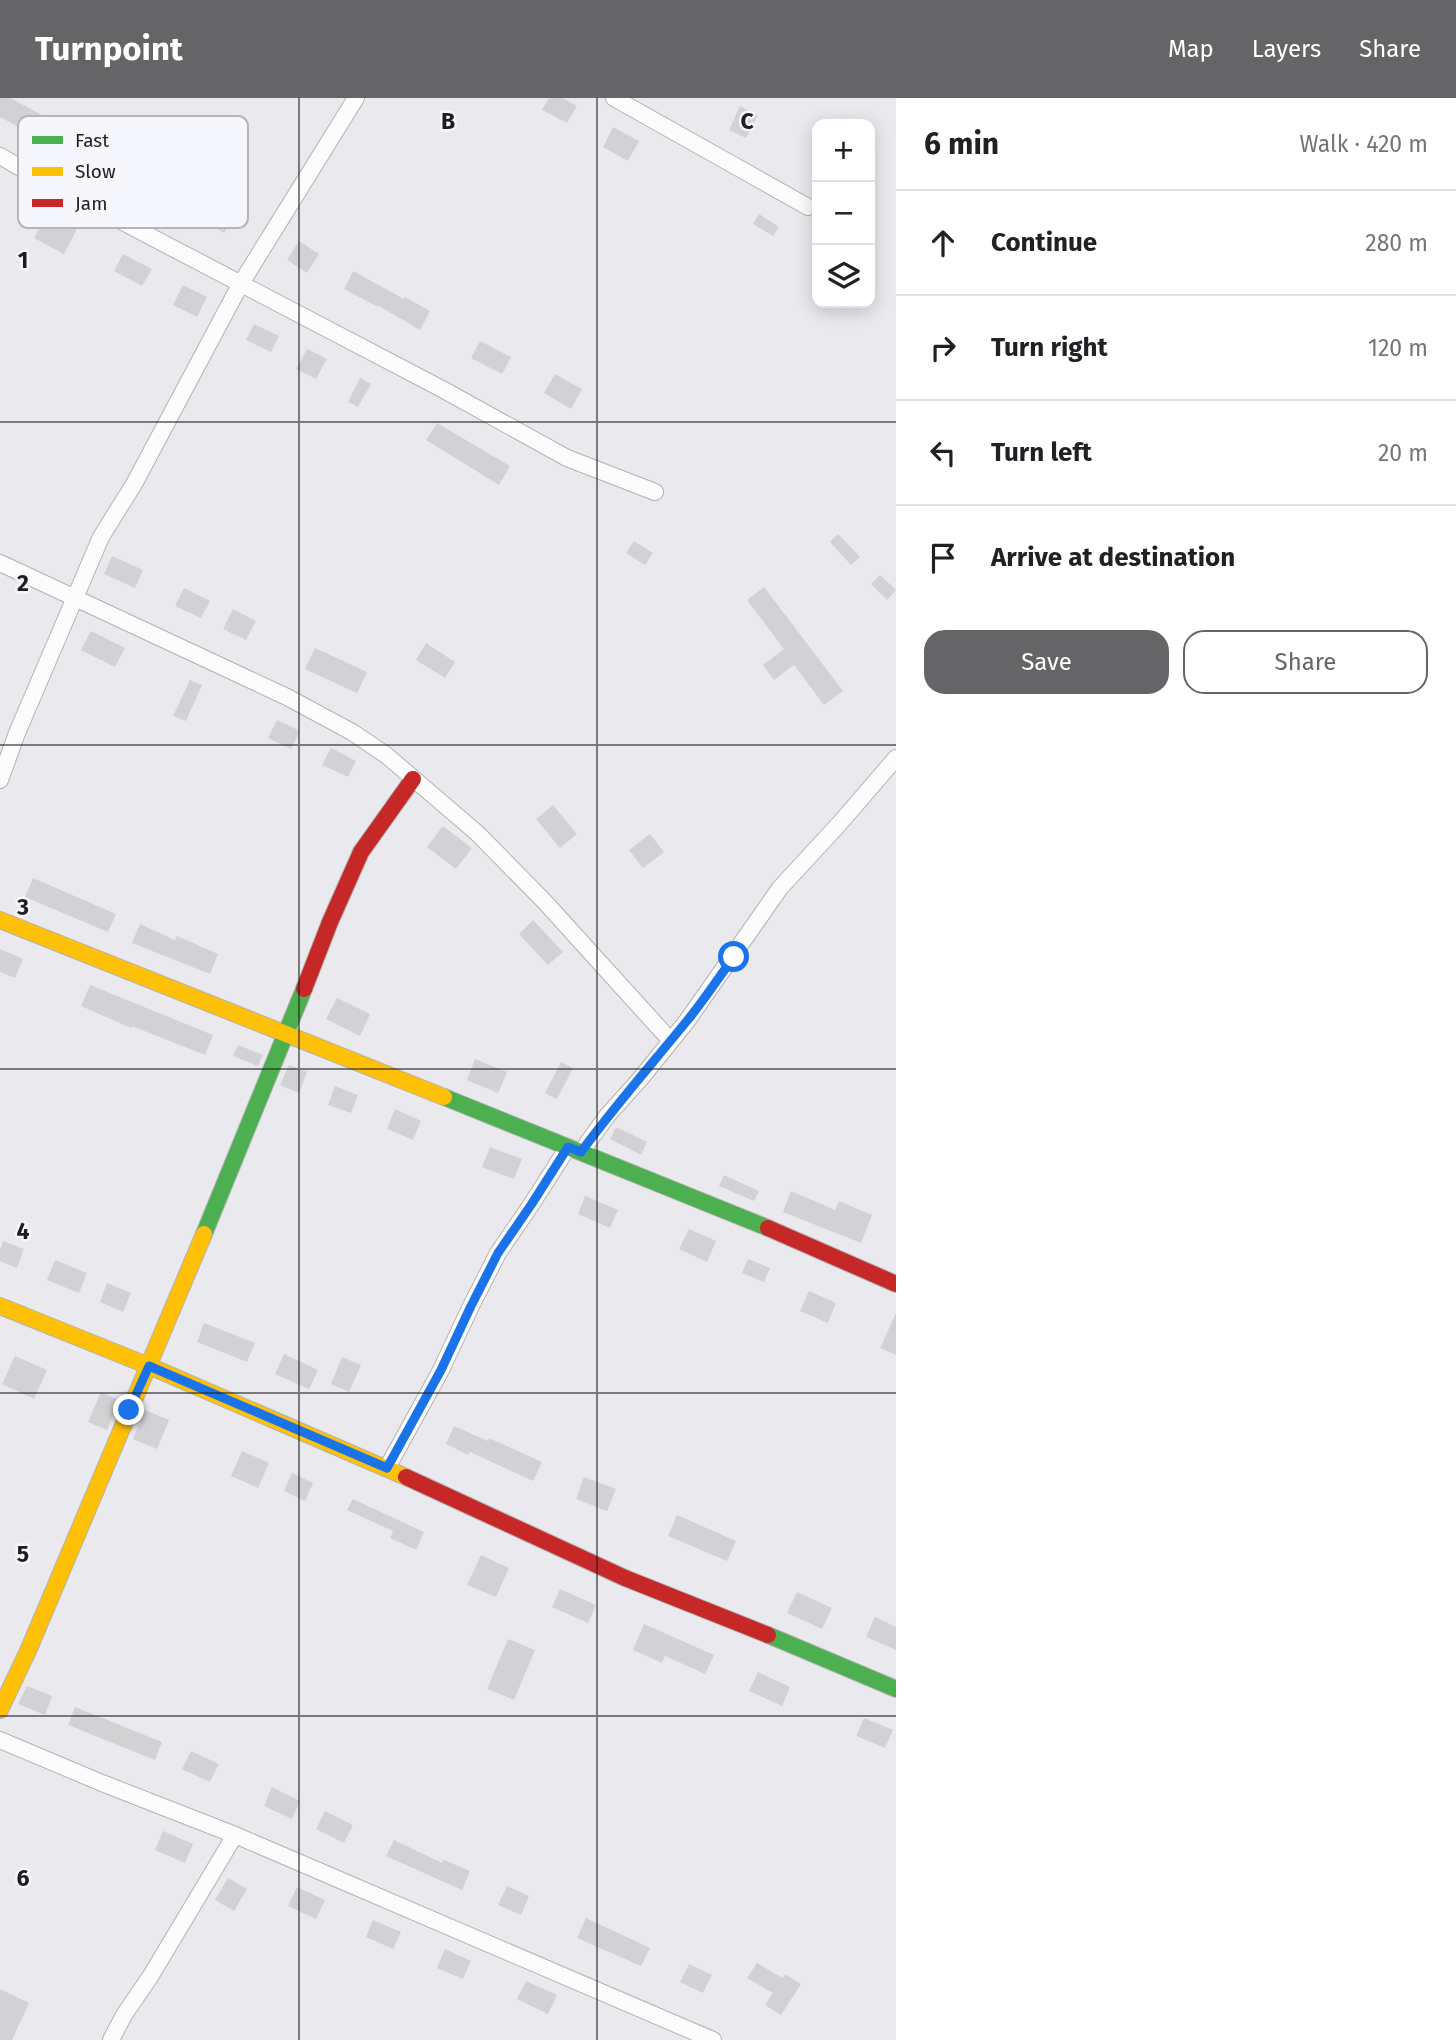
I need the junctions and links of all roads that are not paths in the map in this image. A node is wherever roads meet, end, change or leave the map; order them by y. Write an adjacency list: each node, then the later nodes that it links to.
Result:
1 (356, 98): 7 (street)
2 (614, 98): 5 (street)
3 (0, 156): 4 (street)
4 (18, 166)
5 (808, 207)
6 (134, 228): 7 (street)
7 (240, 285): 8 (street); 10 (street)
8 (655, 492)
9 (0, 563): 10 (street)
10 (74, 598): 12 (street); 13 (street)
11 (896, 758): 16 (street)
12 (412, 779): 15 (street); 16 (street)
13 (0, 780)
14 (0, 920): 15 (street)
15 (285, 1034): 17 (street); 20 (street)
16 (670, 1040): 17 (street)
17 (575, 1150): 18 (street); 21 (street)
18 (896, 1284)
19 (0, 1306): 20 (street)
20 (149, 1366): 21 (street); 23 (street)
21 (387, 1468): 22 (street)
22 (896, 1689)
23 (0, 1710)
24 (0, 1740): 25 (street)
25 (235, 1835): 26 (street); 27 (street)
26 (111, 2040)
27 (713, 2040)

